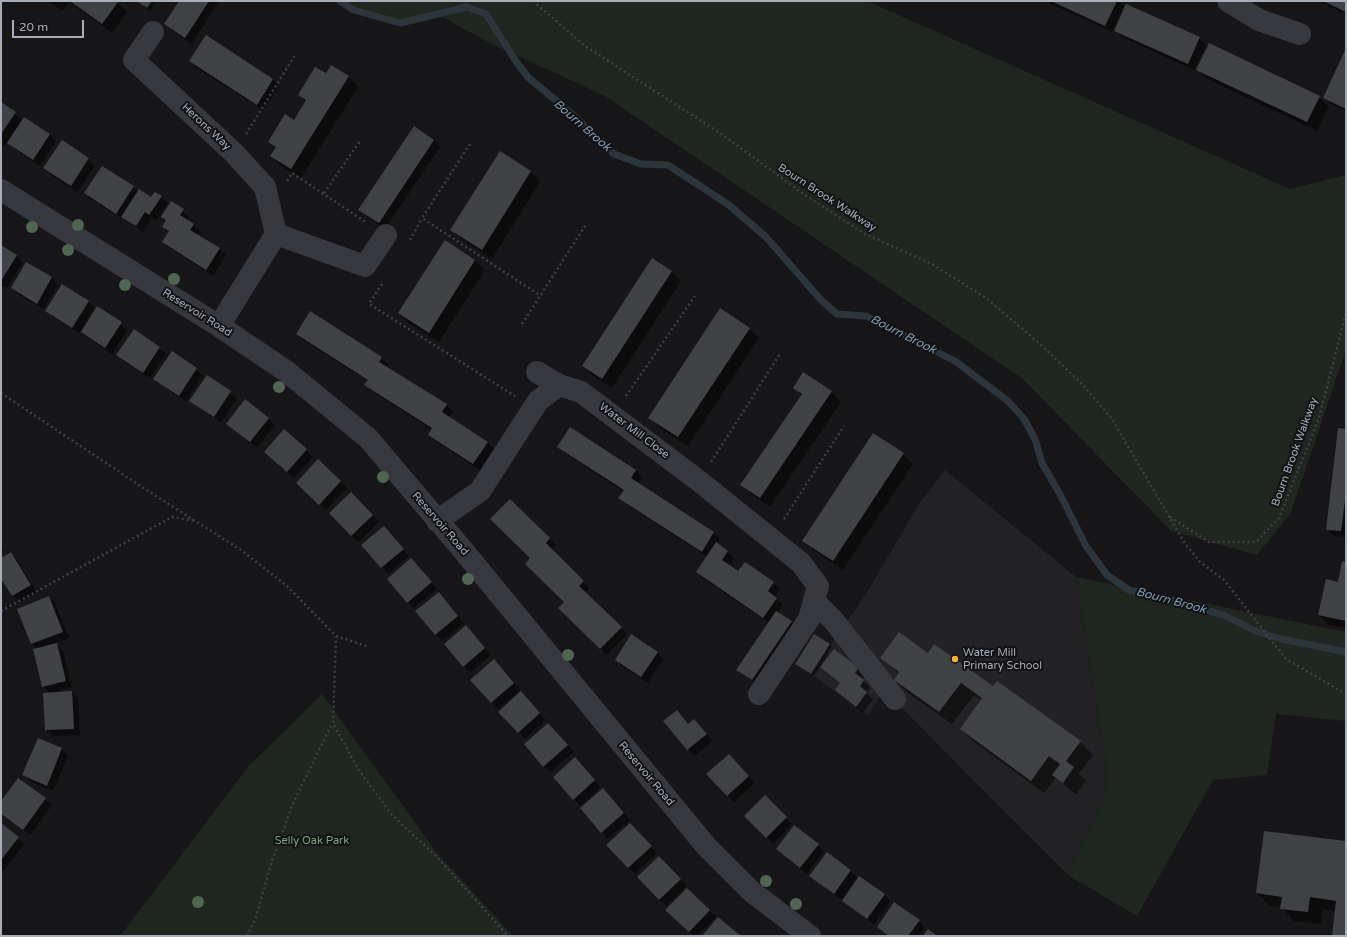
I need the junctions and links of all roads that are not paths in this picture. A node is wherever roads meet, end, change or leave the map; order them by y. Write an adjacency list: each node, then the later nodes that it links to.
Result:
1 (1228, 1): 3 (street)
2 (153, 32): 5 (street, Herons Way)
3 (1300, 34)
4 (1, 190): 7 (street, Reservoir Road)
5 (276, 234): 6 (street); 7 (street)
6 (386, 235)
7 (219, 326): 10 (street, Reservoir Road)
8 (537, 372): 9 (street, Water Mill Close)
9 (559, 386): 10 (street); 11 (street, Water Mill Close)
10 (437, 521): 14 (street, Reservoir Road)
11 (812, 610): 12 (street); 13 (street)
12 (759, 694)
13 (895, 699)
14 (810, 936)

